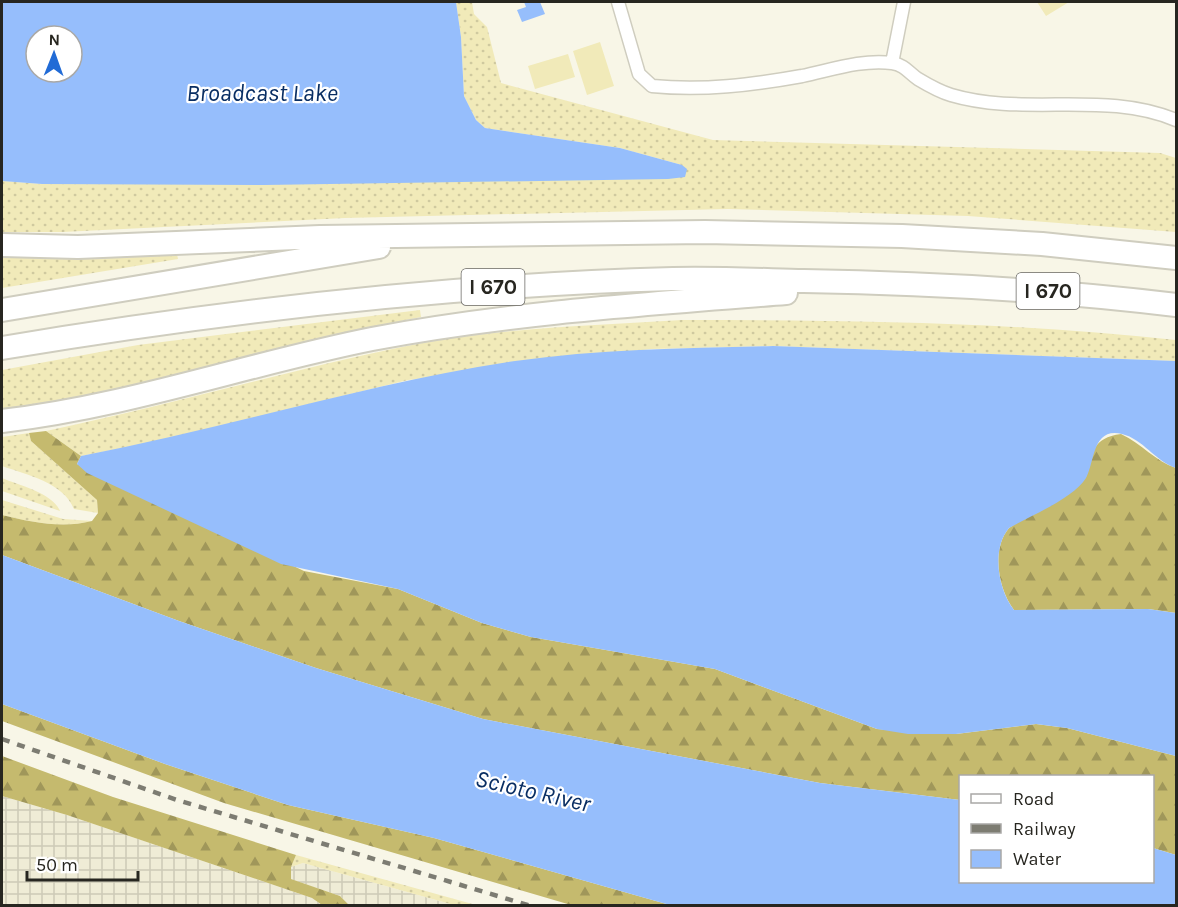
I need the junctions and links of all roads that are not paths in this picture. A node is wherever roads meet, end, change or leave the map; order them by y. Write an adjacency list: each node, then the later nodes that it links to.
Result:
1 (618, 2): 3 (street)
2 (904, 2): 3 (street)
3 (892, 63): 4 (street)
4 (1176, 120)
5 (448, 235): 6 (highway); 7 (highway, I 670); 10 (highway, I 670)
6 (2, 245)
7 (1176, 258)
8 (919, 283): 9 (highway, I 670); 11 (highway, I 670); 12 (highway)
9 (1176, 305)
10 (2, 310)
11 (2, 348)
12 (2, 421)

